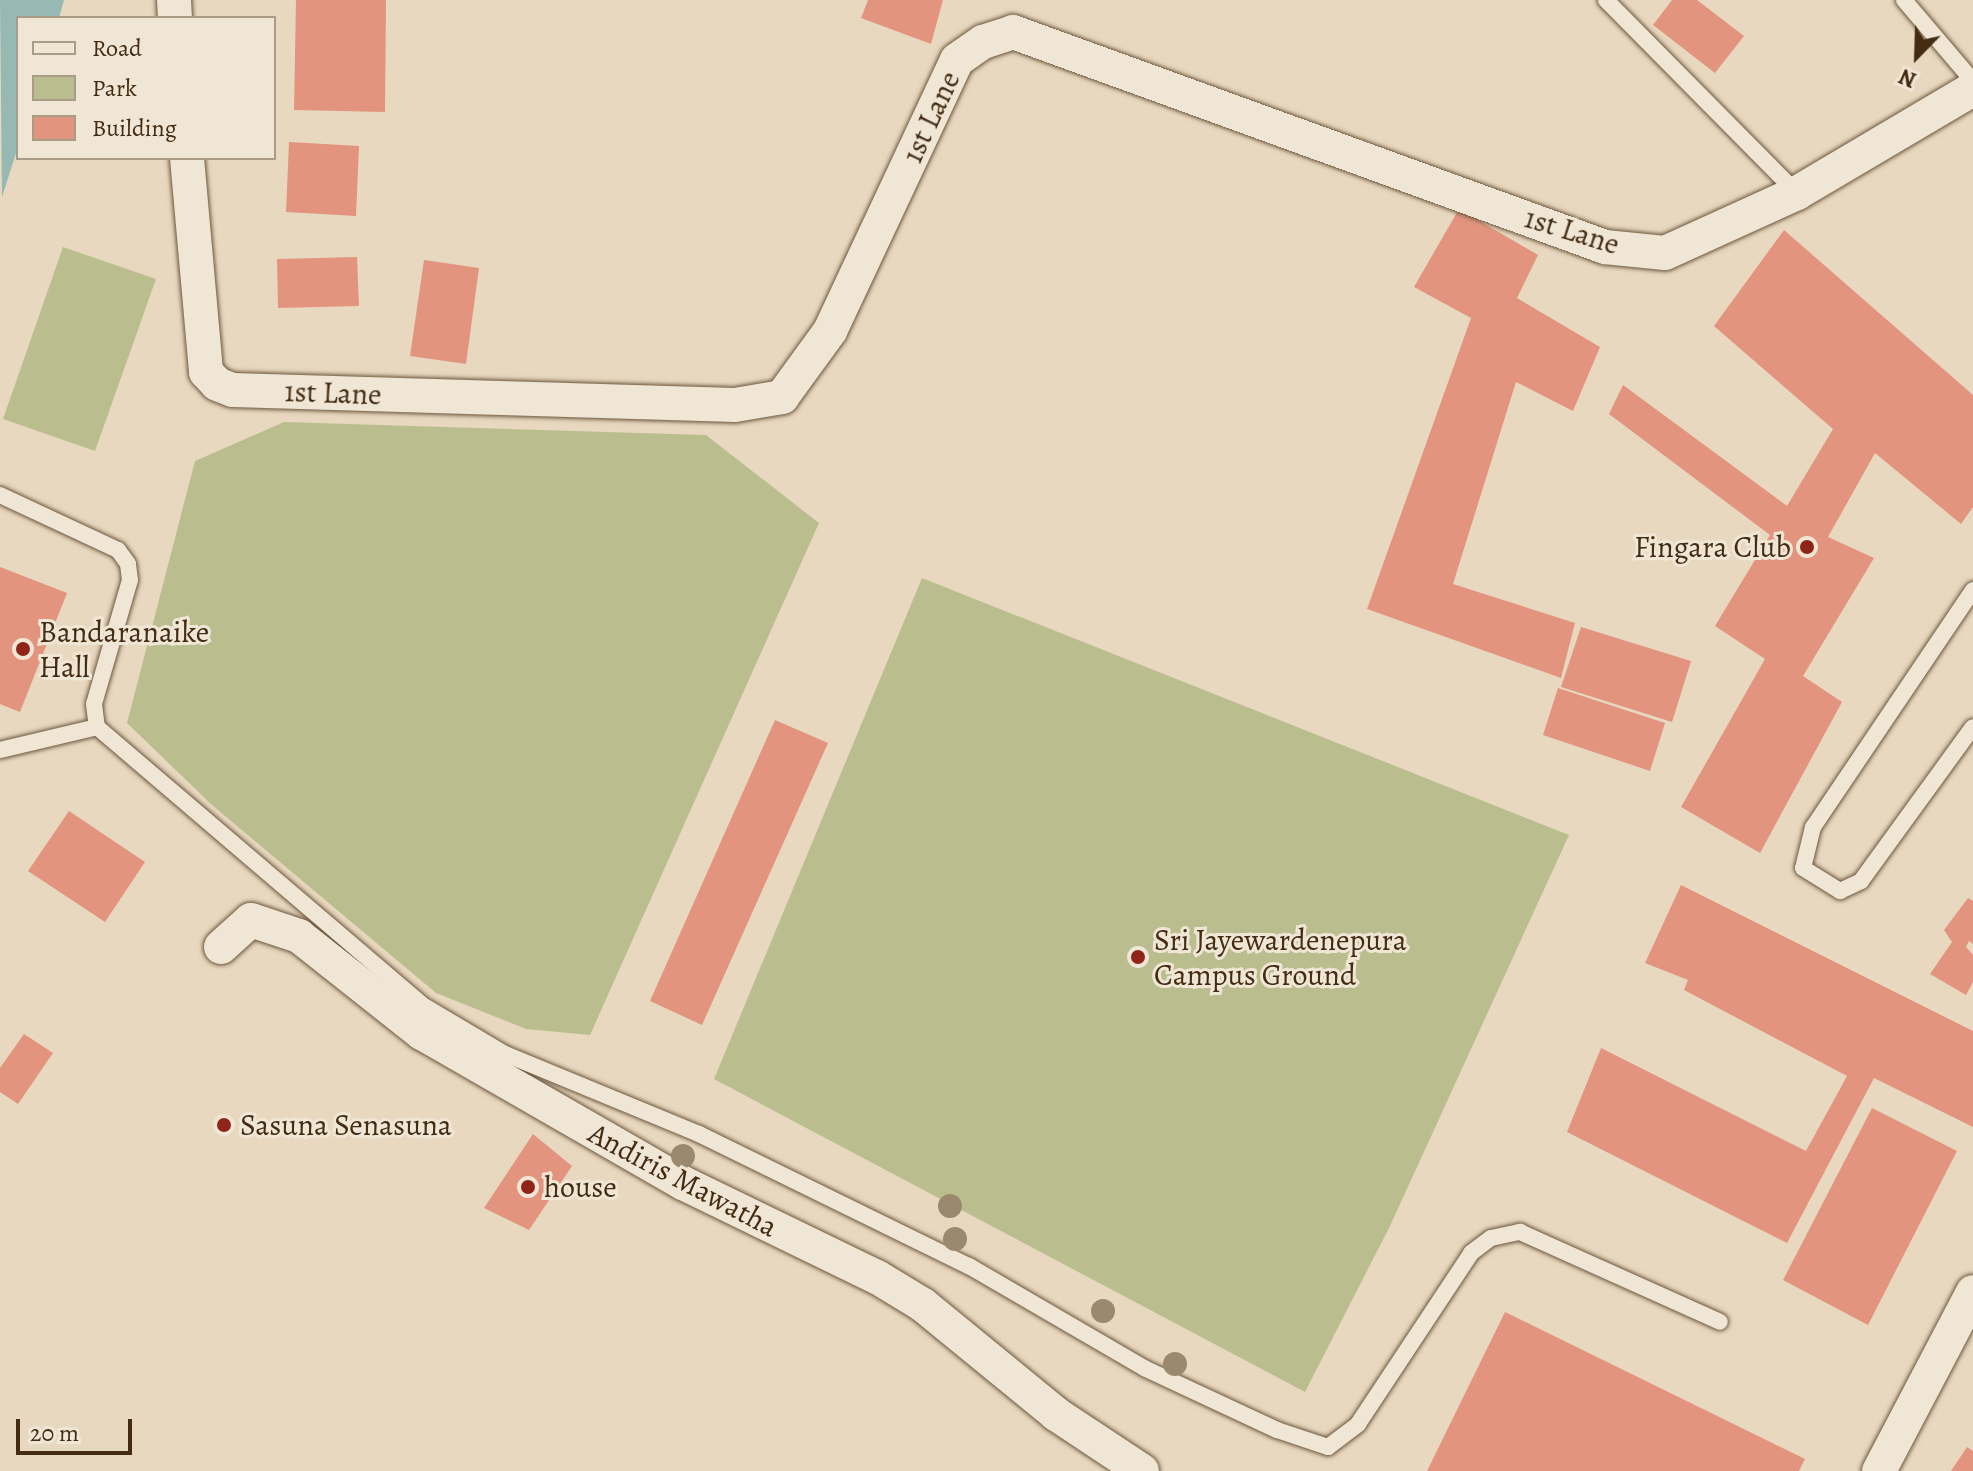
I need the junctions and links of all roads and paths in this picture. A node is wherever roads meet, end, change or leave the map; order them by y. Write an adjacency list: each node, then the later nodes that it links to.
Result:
1 (1606, 0): 6 (lane)
2 (1904, 0): 3 (lane)
3 (1973, 81)
4 (1973, 89): 6 (street, 1st Lane)
5 (187, 160): 6 (street, 1st Lane)
6 (1797, 193)
7 (0, 495): 9 (lane)
8 (1973, 590): 10 (lane)
9 (97, 727): 11 (lane); 14 (lane)
10 (1973, 727)
11 (0, 750)
12 (221, 947): 15 (street, Andiris Mawatha)
13 (1973, 1292): 16 (street)
14 (1720, 1322)
15 (1142, 1471)
16 (1879, 1471)

